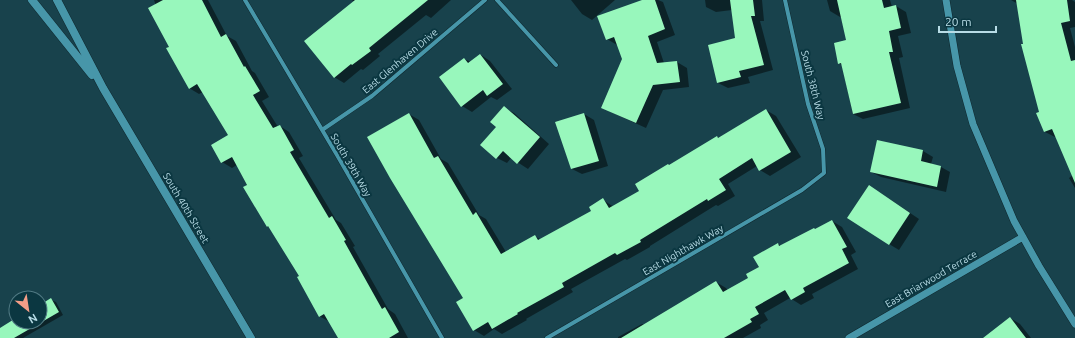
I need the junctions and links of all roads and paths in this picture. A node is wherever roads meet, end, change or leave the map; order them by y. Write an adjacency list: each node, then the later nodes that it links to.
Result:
1 (32, 0): 9 (main road, South 40th Street)
2 (57, 0): 9 (main road, South 40th Street)
3 (245, 0): 10 (street, South 39th Way)
4 (485, 0): 10 (street, East Glenhaven Drive)
5 (497, 0): 8 (street)
6 (786, 0): 11 (street, South 38th Way)
7 (946, 0): 12 (street)
8 (556, 65)
9 (103, 88): 14 (main road, South 40th Street)
10 (322, 130): 15 (street, South 39th Way)
11 (824, 173): 16 (street, East Nighthawk Way)
12 (1023, 237): 13 (street); 17 (street, East Briarwood Terrace)
13 (1075, 324)
14 (252, 338)
15 (442, 338)
16 (547, 338)
17 (849, 338)

